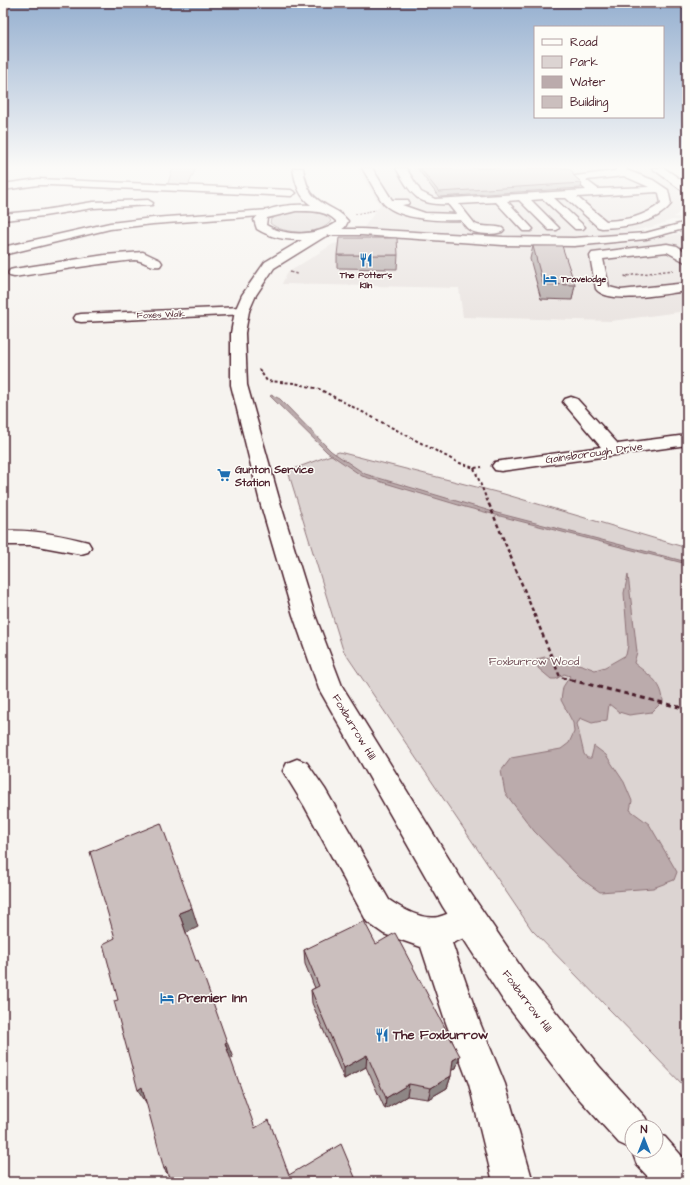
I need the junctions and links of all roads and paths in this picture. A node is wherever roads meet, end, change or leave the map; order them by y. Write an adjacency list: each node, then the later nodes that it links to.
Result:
1 (130, 223): 19 (main road)
2 (234, 223): 17 (main road)
3 (260, 223): 17 (main road)
4 (341, 223): 20 (main road)
5 (361, 223): 22 (main road)
6 (470, 223): 18 (main road)
7 (489, 223): 18 (main road)
8 (522, 223): 16 (main road)
9 (548, 223): 15 (main road)
10 (575, 223): 14 (main road)
11 (618, 223): 12 (main road)
12 (603, 225): 14 (main road)
13 (684, 225): 22 (main road)
14 (579, 227): 15 (main road)
15 (553, 228): 16 (main road)
16 (527, 229): 18 (main road)
17 (266, 230): 20 (main road); 28 (main road, Foxburrow Hill)
18 (492, 230)
19 (84, 232): 23 (main road); 24 (main road)
20 (325, 233): 22 (main road); 28 (main road, Foxburrow Hill)
21 (3, 238): 24 (main road)
22 (444, 238)
23 (95, 240)
24 (15, 248): 25 (main road)
25 (3, 251)
26 (687, 259): 30 (main road)
27 (156, 263): 29 (main road)
28 (269, 265): 31 (main road, Foxburrow Hill)
29 (14, 273)
30 (687, 287)
31 (242, 311): 32 (main road, Foxes Walk); 43 (main road, Foxburrow Hill)
32 (81, 318)
33 (257, 367): 38 (path)
34 (571, 402): 36 (main road)
35 (687, 440): 36 (main road, Gainsborough Drive)
36 (614, 450): 37 (main road, Gainsborough Drive)
37 (501, 466): 38 (path)
38 (474, 468): 41 (path)
39 (3, 538): 40 (main road)
40 (81, 547)
41 (687, 709)
42 (297, 771): 44 (main road)
43 (470, 920): 44 (main road); 45 (main road, Foxburrow Hill)
44 (432, 932): 47 (main road)
45 (624, 1121)
46 (658, 1159): 48 (main road)
47 (513, 1182)
48 (679, 1182)

